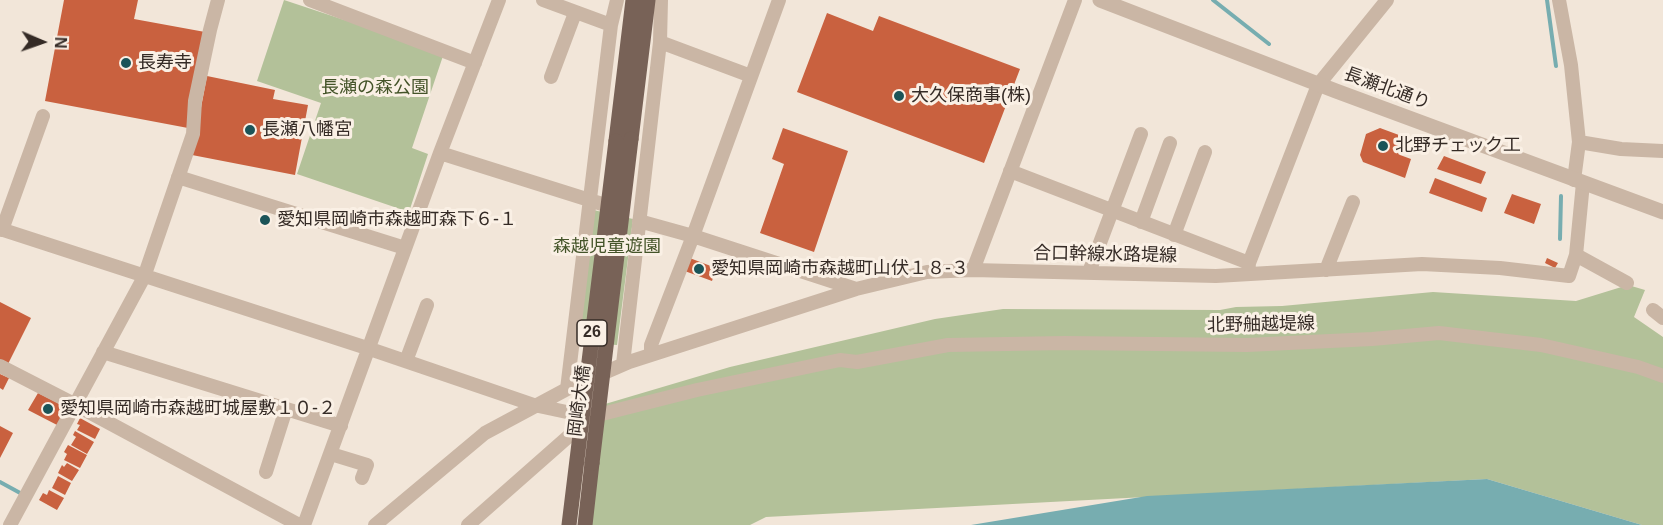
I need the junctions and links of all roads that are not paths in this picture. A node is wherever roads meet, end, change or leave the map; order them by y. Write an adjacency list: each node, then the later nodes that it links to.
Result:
1 (218, 0): 30 (street)
2 (310, 0): 17 (street)
3 (499, 0): 17 (street)
4 (543, 0): 14 (street)
5 (616, 0): 15 (street)
6 (633, 0): 23 (main road, 26)
7 (648, 0): 23 (main road, 26)
8 (662, 0): 16 (street)
9 (779, 0): 18 (street)
10 (1075, 0): 29 (street)
11 (1100, 0): 20 (street, 長瀬北通り)
12 (1387, 0): 20 (street)
13 (1559, 0): 24 (street)
14 (575, 12): 15 (street); 19 (street)
15 (611, 25): 32 (street)
16 (660, 42): 18 (street); 36 (street)
17 (475, 63): 28 (street)
18 (751, 76): 40 (street)
19 (551, 77)
20 (1318, 85): 31 (street, 長瀬北通り); 43 (street)
21 (43, 116): 38 (street)
22 (1141, 134): 34 (street)
23 (623, 140): 72 (main road, 岡崎大橋 / 26, bridge); 73 (main road, 岡崎大橋 / 26, bridge)
24 (1579, 142): 26 (street); 31 (street)
25 (1170, 143): 37 (street)
26 (1663, 151)
27 (1205, 152): 39 (street)
28 (440, 153): 32 (street); 41 (street)
29 (1010, 171): 34 (street); 44 (street)
30 (178, 177): 41 (street); 47 (street)
31 (1579, 181): 35 (street, 長瀬北通り); 42 (street)
32 (590, 201): 36 (street); 58 (street)
33 (1353, 202): 45 (street)
34 (1112, 211): 37 (street); 46 (street)
35 (1663, 212)
36 (639, 218): 40 (street); 55 (street)
37 (1142, 222): 39 (street)
38 (1, 230): 47 (street)
39 (1174, 235): 43 (street)
40 (693, 236): 49 (street); 53 (street)
41 (405, 248): 51 (street)
42 (1576, 255): 45 (street, 合口幹線水路堤線); 48 (street)
43 (1248, 268): 45 (street, 合口幹線水路堤線); 46 (street, 合口幹線水路堤線)
44 (973, 270): 46 (street, 合口幹線水路堤線); 49 (street, 合口幹線水路堤線)
45 (1326, 270)
46 (1089, 272)
47 (144, 278): 51 (street); 52 (street)
48 (1627, 283)
49 (856, 289): 53 (street, 合口幹線水路堤線)
50 (427, 305): 54 (street)
51 (370, 349): 54 (street); 63 (street)
52 (103, 352): 59 (street); 61 (street)
53 (651, 355): 55 (street, 合口幹線水路堤線)
54 (406, 361): 60 (street)
55 (623, 364): 58 (street, 合口幹線水路堤線)
56 (0, 366): 59 (street)
57 (1663, 376): 62 (street, 北野舳越堤線)
58 (567, 388): 60 (street, 合口幹線水路堤線)
59 (74, 404): 67 (street); 68 (street)
60 (534, 405): 62 (street); 70 (street)
61 (286, 409): 63 (street); 65 (street)
62 (590, 417): 71 (street)
63 (341, 426): 64 (street)
64 (331, 454): 66 (street); 69 (street)
65 (266, 472)
66 (362, 478)
67 (10, 525)
68 (299, 525)
69 (304, 525)
70 (375, 525)
71 (468, 525)
72 (568, 525)
73 (585, 525)

